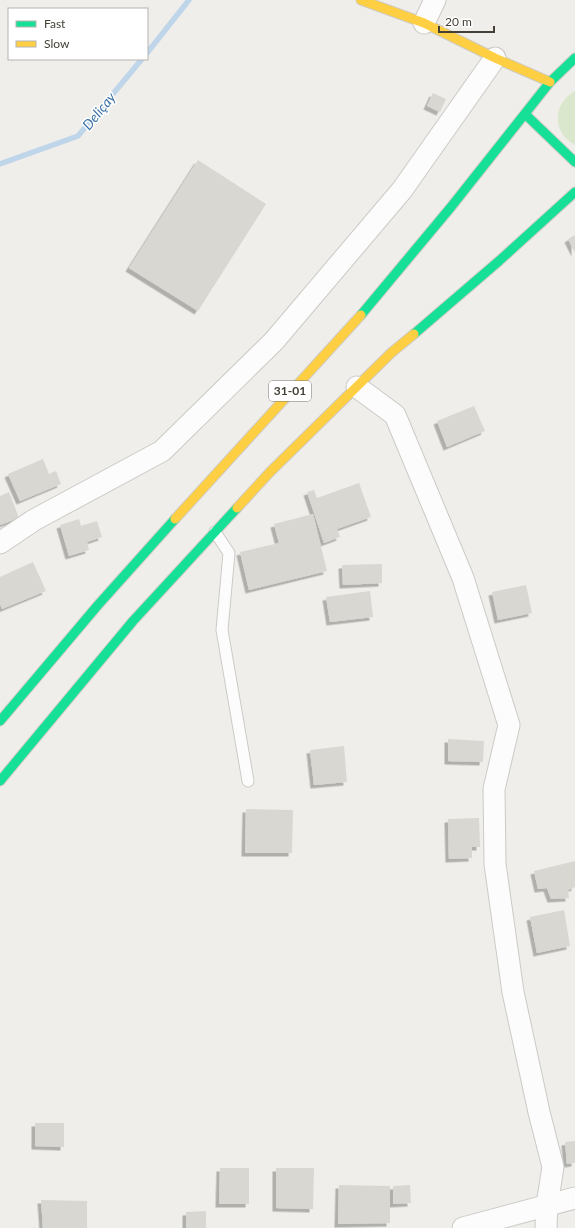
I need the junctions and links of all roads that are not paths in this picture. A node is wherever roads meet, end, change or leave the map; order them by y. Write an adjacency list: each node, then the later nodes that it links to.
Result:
1 (361, 0): 3 (main road)
2 (435, 0): 3 (street)
3 (424, 23): 4 (main road)
4 (496, 58): 6 (main road); 12 (street)
5 (575, 58): 6 (main road, 31-01)
6 (550, 82): 7 (main road, 31-01)
7 (525, 114): 8 (main road); 13 (main road, 31-01)
8 (575, 162)
9 (575, 192): 10 (main road)
10 (356, 387): 11 (main road); 17 (street)
11 (215, 532): 14 (main road); 15 (lane)
12 (0, 543)
13 (0, 720)
14 (0, 781)
15 (248, 781)
16 (575, 1198): 17 (street)
17 (547, 1205): 18 (street); 19 (street)
18 (463, 1228)
19 (546, 1228)

